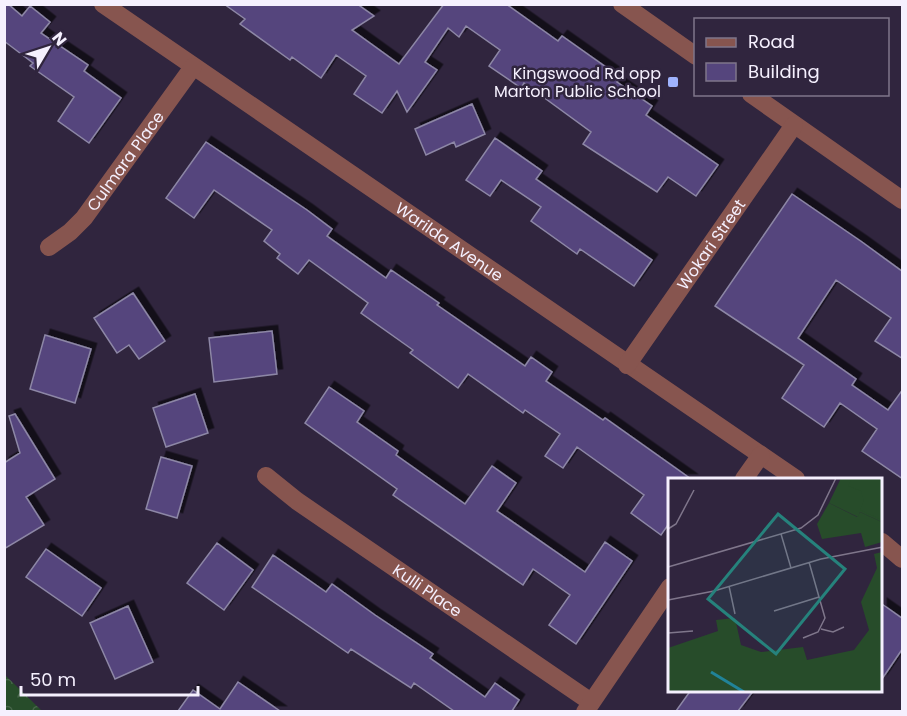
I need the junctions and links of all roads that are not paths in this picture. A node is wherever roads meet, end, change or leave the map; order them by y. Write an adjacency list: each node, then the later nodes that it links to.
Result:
1 (103, 4): 4 (street, Warilda Avenue)
2 (622, 4): 3 (street)
3 (694, 55)
4 (193, 67): 8 (street, Culmara Place); 9 (street, Warilda Avenue)
5 (754, 96): 6 (street)
6 (794, 124): 7 (street); 9 (street, Wokari Street)
7 (903, 200)
8 (49, 247)
9 (627, 365): 10 (street, Warilda Avenue)
10 (761, 455): 12 (street); 13 (street, Warilda Avenue)
11 (266, 476): 17 (street, Kulli Place)
12 (745, 478)
13 (795, 478)
14 (883, 543): 15 (street)
15 (903, 559)
16 (668, 590): 17 (street)
17 (588, 707)

